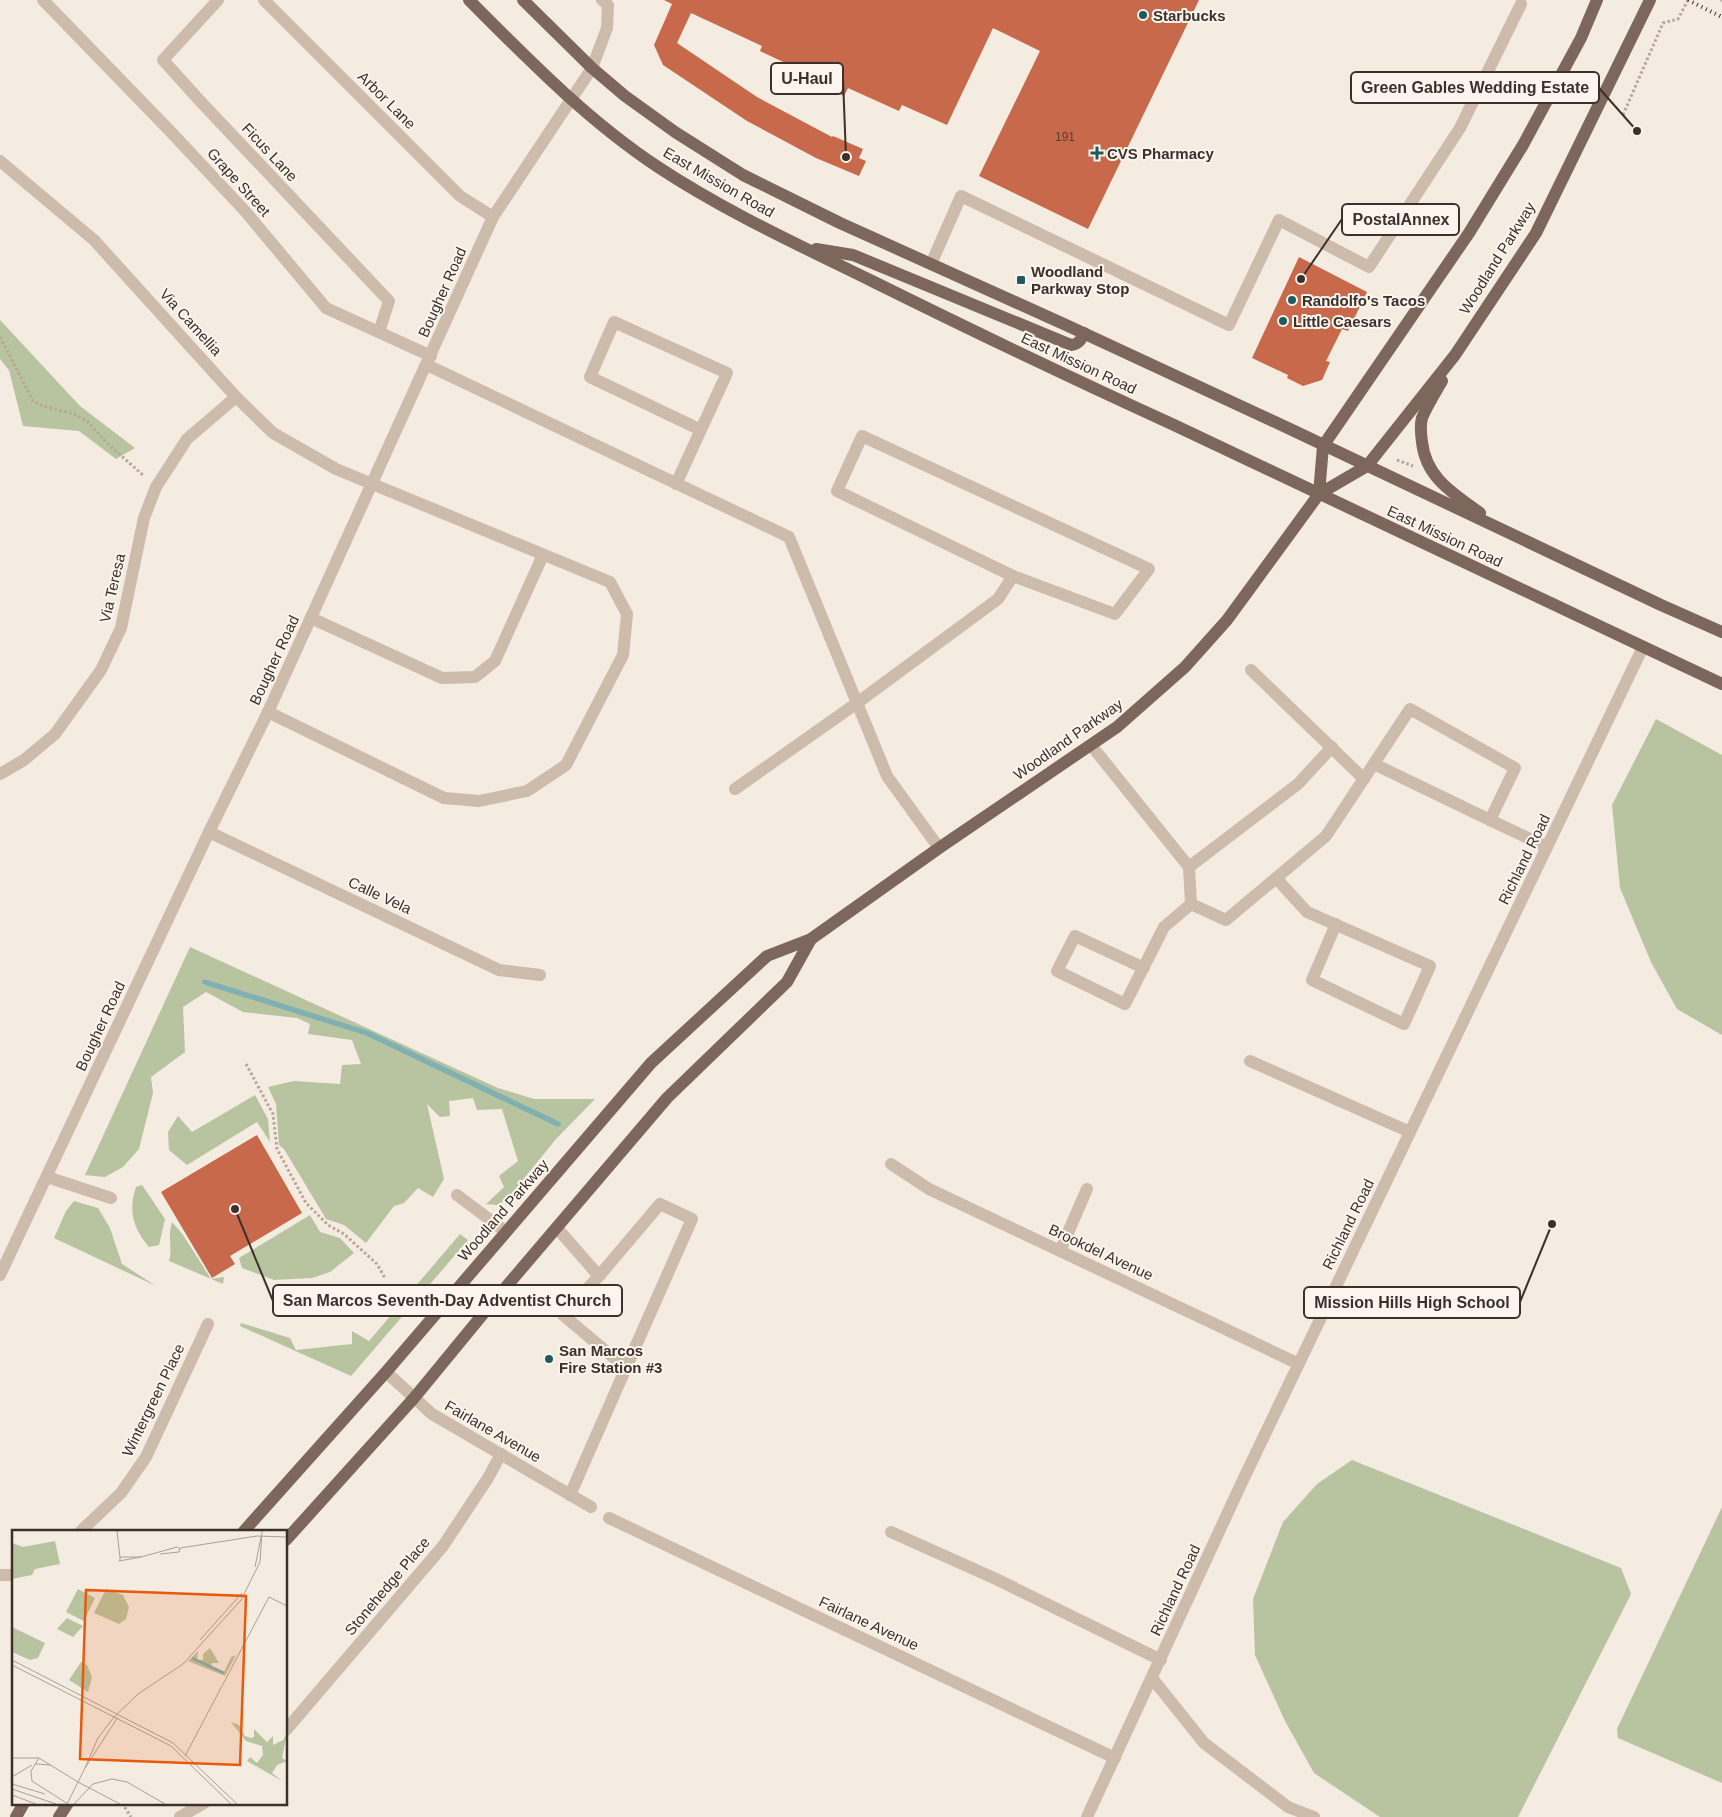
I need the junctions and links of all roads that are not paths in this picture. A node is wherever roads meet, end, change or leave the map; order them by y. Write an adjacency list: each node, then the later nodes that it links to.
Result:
1 (43, 0): 16 (street, Grape Street)
2 (218, 0): 16 (street, Ficus Lane)
3 (264, 0): 13 (street, Arbor Lane)
4 (469, 0): 11 (main road, East Mission Road)
5 (523, 0): 10 (main road, East Mission Road)
6 (602, 0): 10 (street, Bougher Road)
7 (1597, 0): 22 (main road)
8 (1650, 0): 18 (main road, Woodland Parkway)
9 (1521, 4): 15 (street)
10 (592, 68): 11 (street, Bougher Road); 15 (main road, East Mission Road)
11 (571, 99): 13 (street, Bougher Road); 14 (main road, East Mission Road)
12 (0, 161): 20 (street, Via Camellia)
13 (493, 217): 19 (street, Bougher Road)
14 (801, 246): 17 (main road); 26 (main road, East Mission Road)
15 (931, 264): 17 (main road, East Mission Road)
16 (379, 332): 19 (street, Grape Street)
17 (1084, 333): 22 (main road, East Mission Road)
18 (1455, 355): 23 (main road, Woodland Parkway); 27 (main road)
19 (429, 360): 24 (street, Bougher Road); 25 (street, Grape Street)
20 (236, 397): 24 (street, Via Camellia); 40 (street, Via Teresa)
21 (701, 430): 21 (street); 25 (street)
22 (1323, 446): 23 (main road, East Mission Road); 26 (main road)
23 (1367, 466): 26 (main road, Woodland Parkway); 27 (main road, East Mission Road)
24 (373, 483): 28 (street, Via Camellia); 30 (street, Bougher Road)
25 (676, 484): 35 (street, Grape Street)
26 (1319, 494): 32 (main road, East Mission Road); 37 (main road, Woodland Parkway)
27 (1504, 531): 31 (main road, East Mission Road)
28 (543, 555): 30 (street); 36 (street, Via Camellia)
29 (1013, 576): 29 (street); 35 (street)
30 (311, 618): 36 (street, Bougher Road)
31 (1722, 632)
32 (1643, 647): 34 (main road, East Mission Road); 45 (street, Richland Road)
33 (1252, 670): 38 (street)
34 (1722, 684)
35 (857, 703): 42 (street); 46 (street, Grape Street)
36 (268, 712): 44 (street, Bougher Road)
37 (1091, 745): 46 (main road, Woodland Parkway); 47 (street)
38 (1332, 746): 41 (street); 47 (street)
39 (1374, 764): 41 (street); 43 (street); 43 (street)
40 (0, 774)
41 (1364, 779): 48 (street)
42 (735, 789)
43 (1490, 820): 45 (street)
44 (210, 832): 53 (street, Calle Vela); 57 (street, Bougher Road)
45 (1548, 847): 55 (street, Richland Road)
46 (939, 848): 51 (main road, Woodland Parkway)
47 (1189, 867): 49 (street)
48 (1276, 878): 49 (street); 50 (street)
49 (1190, 904): 52 (street)
50 (1336, 924): 50 (street)
51 (810, 939): 61 (main road, Woodland Parkway); 62 (main road, Woodland Parkway)
52 (1144, 968): 52 (street)
53 (540, 975)
54 (1250, 1061): 55 (street)
55 (1410, 1132): 67 (street, Richland Road)
56 (891, 1164): 63 (street, Brookdel Avenue)
57 (47, 1176): 60 (street); 64 (street, Bougher Road)
58 (1087, 1189): 63 (street)
59 (457, 1195): 62 (street)
60 (111, 1198)
61 (557, 1228): 65 (street); 70 (main road, Woodland Parkway)
62 (506, 1232): 69 (main road, Woodland Parkway)
63 (1060, 1251): 67 (street, Brookdel Avenue)
64 (0, 1275)
65 (599, 1276): 68 (street); 68 (street)
66 (208, 1324): 75 (street, Wintergreen Place)
67 (1299, 1364): 79 (street, Richland Road)
68 (626, 1368): 72 (street)
69 (386, 1372): 70 (street, Fairlane Avenue); 76 (main road, Woodland Parkway)
70 (414, 1398): 71 (street, Fairlane Avenue); 78 (main road, Woodland Parkway)
71 (501, 1454): 72 (street, Fairlane Avenue); 81 (street, Stonehedge Place)
72 (570, 1495): 73 (street, Fairlane Avenue)
73 (592, 1507)
74 (609, 1518): 82 (street, Fairlane Avenue)
75 (81, 1530)
76 (245, 1530)
77 (891, 1532): 79 (street)
78 (288, 1538)
79 (1161, 1660): 80 (street, Richland Road)
80 (1152, 1678): 82 (street, Richland Road); 90 (street)
81 (288, 1728)
82 (1116, 1758): 89 (street, Richland Road)
83 (23, 1804): 86 (main road)
84 (67, 1804): 87 (main road)
85 (202, 1804): 88 (street)
86 (16, 1817)
87 (59, 1817)
88 (180, 1817)
89 (1087, 1817)
90 (1314, 1817)

